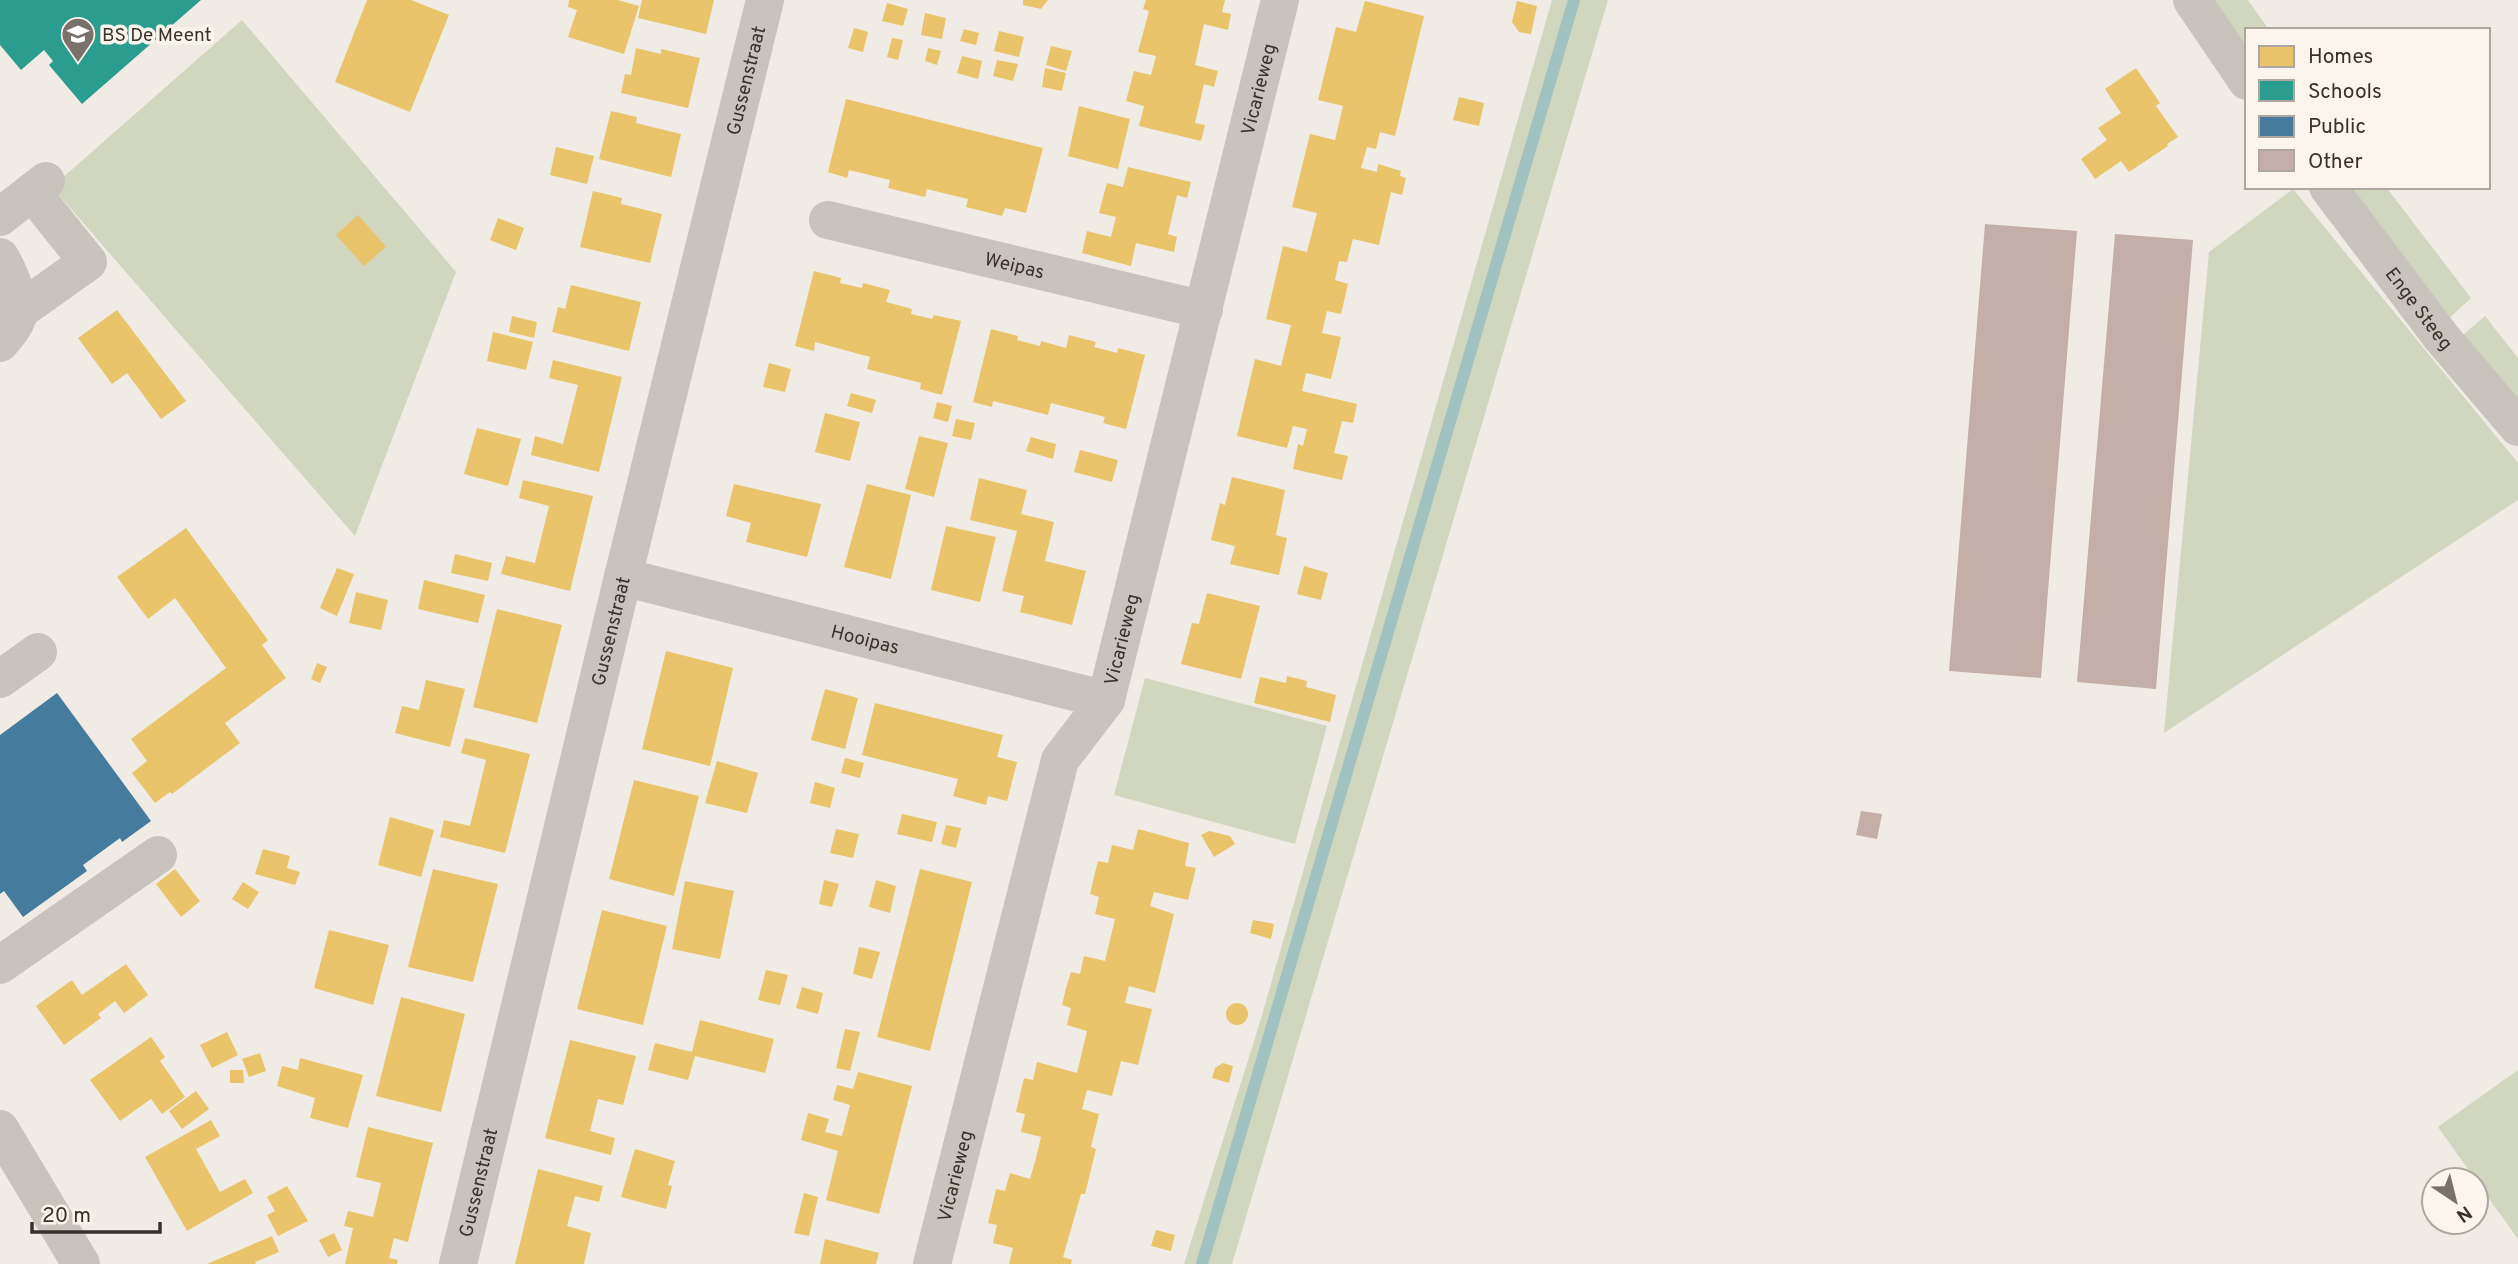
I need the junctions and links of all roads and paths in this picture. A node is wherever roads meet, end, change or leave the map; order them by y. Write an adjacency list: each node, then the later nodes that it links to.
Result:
1 (765, 0): 12 (street, Gussenstraat)
2 (1280, 0): 9 (street, Vicarieweg)
3 (2192, 0): 4 (street)
4 (2245, 78)
5 (2330, 189): 11 (street, Enge Steeg)
6 (0, 217): 10 (street)
7 (828, 220): 9 (street, Weipas)
8 (0, 257): 10 (street)
9 (1204, 310): 15 (street, Vicarieweg)
10 (10, 327)
11 (2518, 427)
12 (623, 577): 15 (street, Hooipas); 20 (street, Gussenstraat)
13 (38, 652): 14 (street)
14 (0, 679)
15 (1106, 700): 21 (street, Vicarieweg)
16 (158, 855): 17 (street)
17 (0, 965)
18 (0, 1129): 19 (street)
19 (81, 1264)
20 (458, 1264)
21 (932, 1264)

